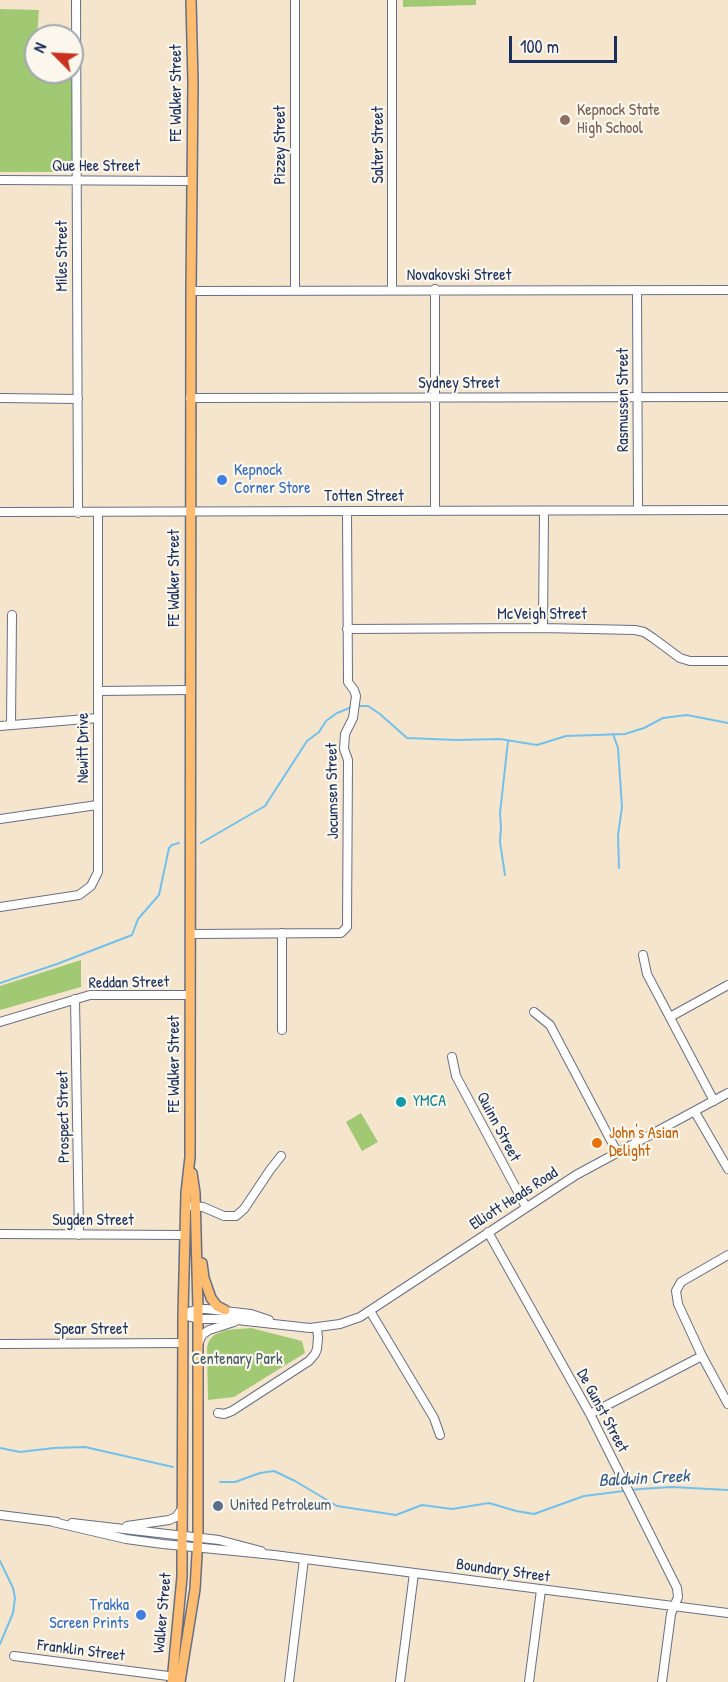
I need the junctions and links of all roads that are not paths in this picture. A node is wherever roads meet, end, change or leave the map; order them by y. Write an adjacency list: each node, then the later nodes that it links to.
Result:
1 (76, 0): 6 (street, Miles Street)
2 (190, 0): 7 (main road, FE Walker Street)
3 (294, 0): 9 (street, Pizzey Street)
4 (392, 0): 10 (street, Salter Street)
5 (0, 180): 6 (street, Que Hee Street)
6 (76, 180): 7 (street, Que Hee Street); 19 (street, Miles Street)
7 (192, 181): 13 (main road, FE Walker Street)
8 (435, 289): 10 (street, Novakovski Street); 11 (street, Novakovski Street); 14 (street)
9 (295, 290): 10 (street, Novakovski Street); 13 (street, Novakovski Street)
10 (392, 290)
11 (637, 290): 12 (street, Novakovski Street); 18 (street, Rasmussen Street)
12 (728, 290)
13 (191, 291): 17 (main road, FE Walker Street)
14 (435, 397): 17 (street, Sydney Street); 18 (street, Sydney Street); 23 (street)
15 (728, 397): 18 (street, Sydney Street)
16 (0, 398): 19 (street)
17 (190, 398): 26 (main road, FE Walker Street)
18 (637, 398): 20 (street, Rasmussen Street)
19 (78, 399): 27 (street, Miles Street)
20 (638, 510): 21 (street, Totten Street); 24 (street, Totten Street)
21 (728, 510)
22 (347, 511): 23 (street, Totten Street); 26 (street, Totten Street); 31 (street, Jocumsen Street)
23 (435, 511): 24 (street, Totten Street)
24 (544, 511): 30 (street)
25 (0, 512): 27 (street, Totten Street)
26 (190, 512): 28 (street, Totten Street); 33 (main road, FE Walker Street)
27 (78, 513): 28 (street, Totten Street)
28 (98, 513): 34 (street, Newitt Drive)
29 (12, 615): 37 (street)
30 (543, 628): 31 (street, McVeigh Street); 32 (street, McVeigh Street)
31 (347, 629): 41 (street, Jocumsen Street)
32 (728, 661)
33 (190, 690): 34 (street); 42 (main road, FE Walker Street)
34 (98, 691): 35 (street, Newitt Drive)
35 (98, 718): 37 (street); 38 (street, Newitt Drive)
36 (0, 726): 37 (street)
37 (11, 726)
38 (97, 805): 39 (street); 40 (street, Newitt Drive)
39 (0, 819)
40 (0, 907)
41 (282, 933): 42 (street); 50 (street)
42 (190, 934): 45 (main road, FE Walker Street)
43 (643, 954): 48 (street)
44 (728, 985): 48 (street)
45 (190, 995): 46 (street, Reddan Street); 58 (main road, FE Walker Street)
46 (75, 999): 49 (street, Reddan Street); 63 (street, Prospect Street)
47 (534, 1012): 55 (street)
48 (670, 1017): 53 (street)
49 (0, 1022)
50 (282, 1030)
51 (452, 1057): 59 (street, Quinn Street)
52 (728, 1093): 53 (street, Elliott Heads Road)
53 (714, 1101): 54 (street, Elliott Heads Road)
54 (695, 1112): 55 (street, Elliott Heads Road); 57 (street)
55 (617, 1152): 59 (street, Elliott Heads Road)
56 (281, 1156): 58 (street)
57 (727, 1167)
58 (190, 1206): 60 (main road, FE Walker Street); 64 (main road, FE Walker Street)
59 (526, 1207): 61 (street, Elliott Heads Road)
60 (196, 1225): 66 (main road); 69 (main road, FE Walker Street)
61 (488, 1232): 67 (street, Elliott Heads Road); 79 (street, De Gunst Street)
62 (0, 1234): 63 (street, Sugden Street)
63 (79, 1235): 64 (street, Sugden Street)
64 (185, 1235): 68 (main road, FE Walker Street)
65 (728, 1255): 76 (street)
66 (225, 1310): 69 (street, Elliott Heads Road); 71 (street, Elliott Heads Road)
67 (370, 1311): 72 (street, Elliott Heads Road); 80 (street)
68 (183, 1314): 69 (street, Elliott Heads Road); 73 (main road, FE Walker Street)
69 (198, 1314): 70 (street, Elliott Heads Road); 75 (main road, FE Walker Street)
70 (247, 1321): 71 (street, Elliott Heads Road); 75 (street)
71 (282, 1325): 72 (street, Elliott Heads Road)
72 (317, 1327): 78 (street)
73 (183, 1343): 74 (street, Spear Street); 81 (main road, FE Walker Street)
74 (0, 1344)
75 (198, 1344): 85 (main road, FE Walker Street)
76 (702, 1356): 77 (street); 79 (street)
77 (728, 1404)
78 (218, 1413)
79 (590, 1414): 92 (street, De Gunst Street)
80 (440, 1435)
81 (183, 1508): 84 (street); 86 (main road, FE Walker Street)
82 (0, 1515): 83 (street, Boundary Street)
83 (53, 1522): 84 (street, Boundary Street); 86 (street, Boundary Street)
84 (108, 1527): 86 (street, Boundary Street)
85 (198, 1537): 86 (street, Boundary Street); 87 (main road, FE Walker Street); 88 (street, Boundary Street)
86 (183, 1541): 87 (street, Boundary Street); 95 (main road, Walker Street)
87 (198, 1547): 88 (street, Boundary Street); 95 (main road, Walker Street)
88 (274, 1555): 89 (street, Boundary Street)
89 (304, 1558): 90 (street, Boundary Street); 96 (street)
90 (414, 1573): 91 (street, Boundary Street); 97 (street)
91 (541, 1590): 92 (street, Boundary Street); 98 (street)
92 (674, 1606): 93 (street, Boundary Street); 99 (street, De Gunst Street)
93 (728, 1613)
94 (14, 1656): 95 (street, Franklin Street)
95 (177, 1679)
96 (289, 1682)
97 (400, 1682)
98 (529, 1682)
99 (662, 1682)

